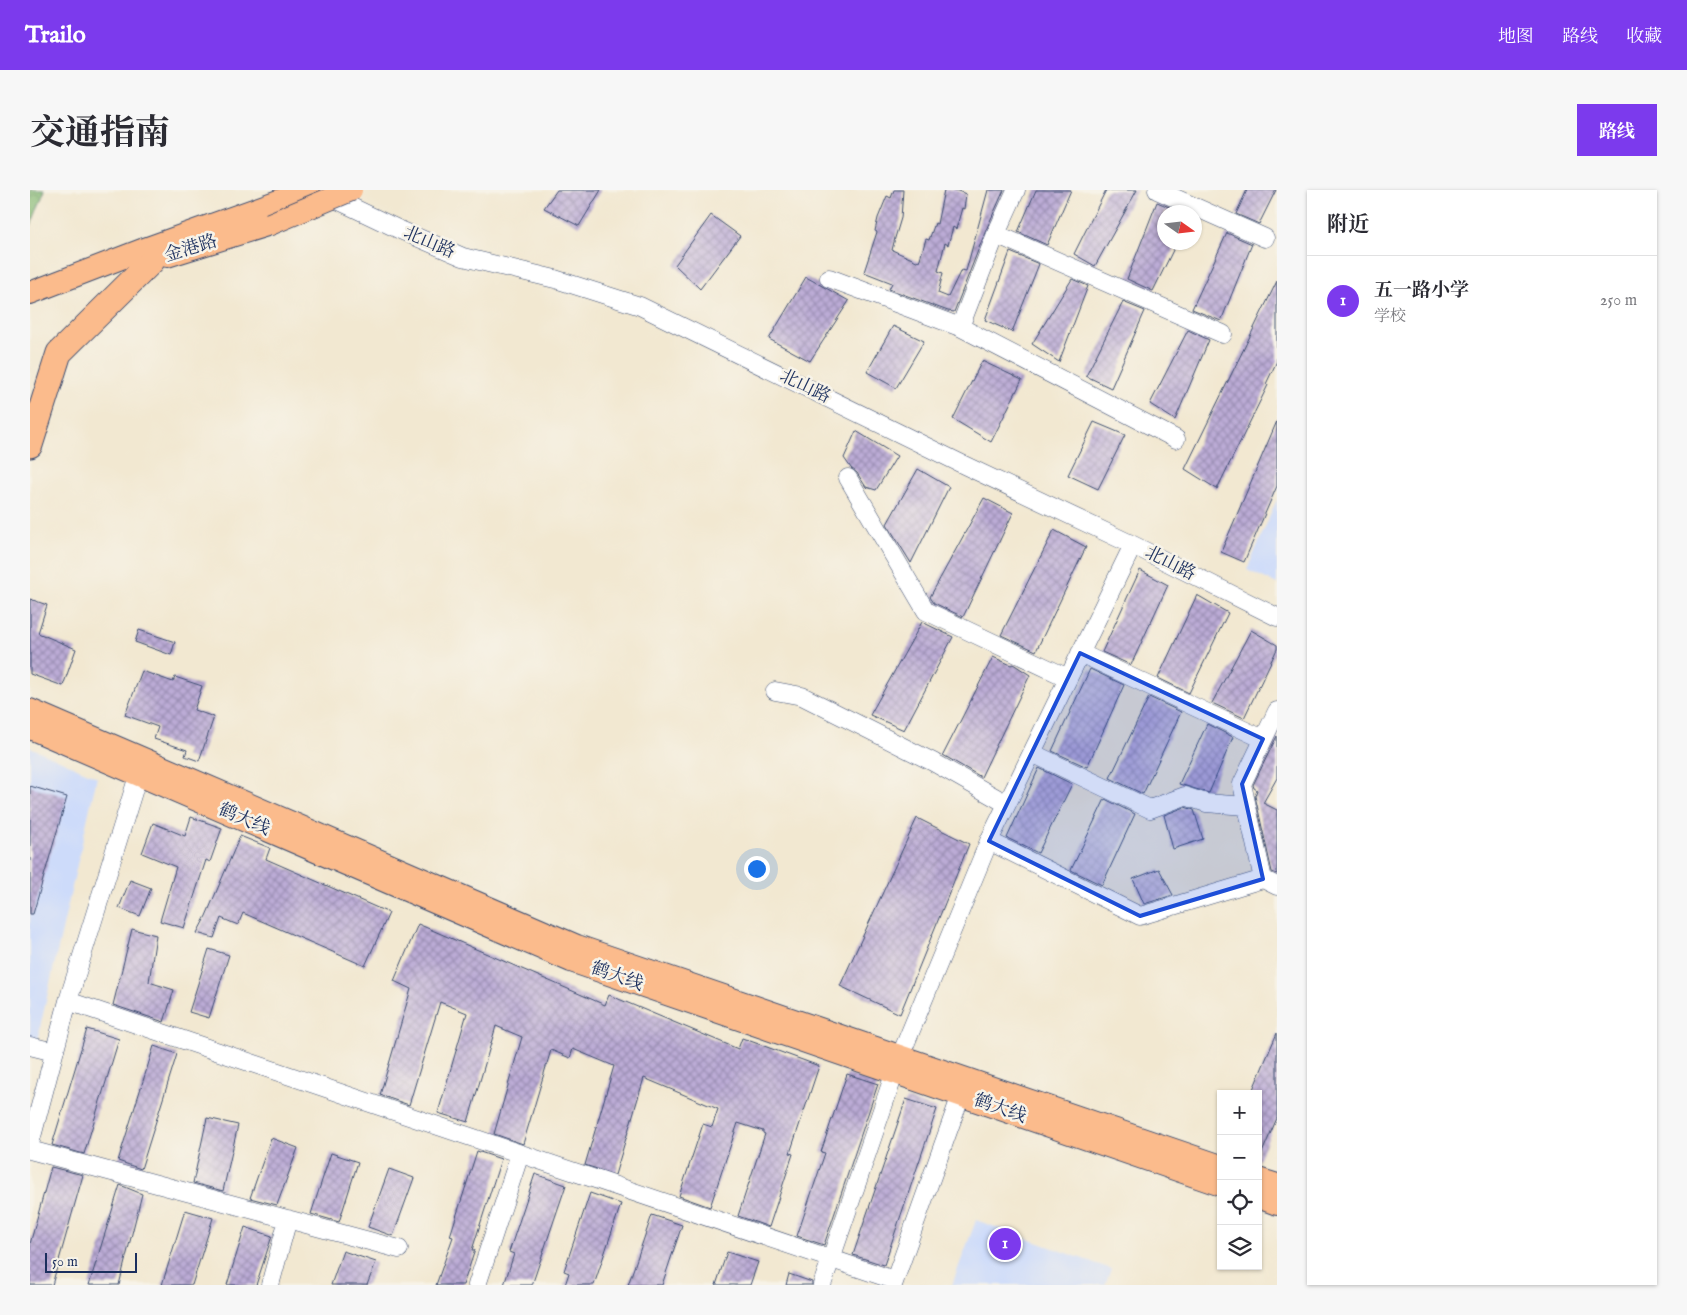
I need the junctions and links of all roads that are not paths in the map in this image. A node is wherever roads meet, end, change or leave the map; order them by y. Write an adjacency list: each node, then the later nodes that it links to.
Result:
1 (309, 190): 10 (main road, 金港路)
2 (322, 190): 17 (street, 北山路)
3 (351, 190): 8 (main road, 金港路, bridge)
4 (1016, 190): 6 (street)
5 (1157, 190): 7 (street)
6 (996, 234): 12 (street); 13 (street)
7 (1265, 238)
8 (152, 261): 11 (main road, 金港路); 15 (highway)
9 (829, 278): 12 (street)
10 (30, 293)
11 (30, 307)
12 (960, 327): 14 (street)
13 (1223, 334)
14 (1176, 439)
15 (30, 445)
16 (848, 478): 20 (street)
17 (1133, 545): 18 (street, 北山路); 19 (street)
18 (1277, 618)
19 (1080, 653): 20 (street); 25 (street)
20 (1068, 678): 26 (street)
21 (775, 690): 28 (street)
22 (30, 710): 27 (main road, 鹤大线)
23 (1277, 711): 25 (street)
24 (30, 728): 27 (main road, 鹤大线)
25 (1263, 739): 29 (street)
26 (1032, 753): 28 (street); 29 (street)
27 (140, 767): 32 (street); 35 (main road, 鹤大线)
28 (1007, 804): 30 (street)
29 (1246, 806): 31 (street)
30 (989, 842): 31 (street); 35 (street)
31 (1270, 883)
32 (68, 1001): 34 (street); 39 (street)
33 (30, 1046): 34 (street)
34 (54, 1052): 37 (street)
35 (898, 1065): 36 (main road, 鹤大线); 40 (main road, 鹤大线); 48 (street)
36 (961, 1095): 42 (main road, 鹤大线); 49 (street)
37 (31, 1133)
38 (30, 1150): 46 (street)
39 (520, 1154): 48 (street); 51 (street)
40 (1217, 1165)
41 (1261, 1180): 43 (main road)
42 (1217, 1183)
43 (1277, 1185)
44 (1262, 1198): 45 (main road)
45 (1277, 1204)
46 (288, 1219): 47 (street); 50 (street)
47 (400, 1249)
48 (830, 1259): 49 (street); 52 (street)
49 (893, 1283)
50 (270, 1285)
51 (477, 1285)
52 (822, 1285)

